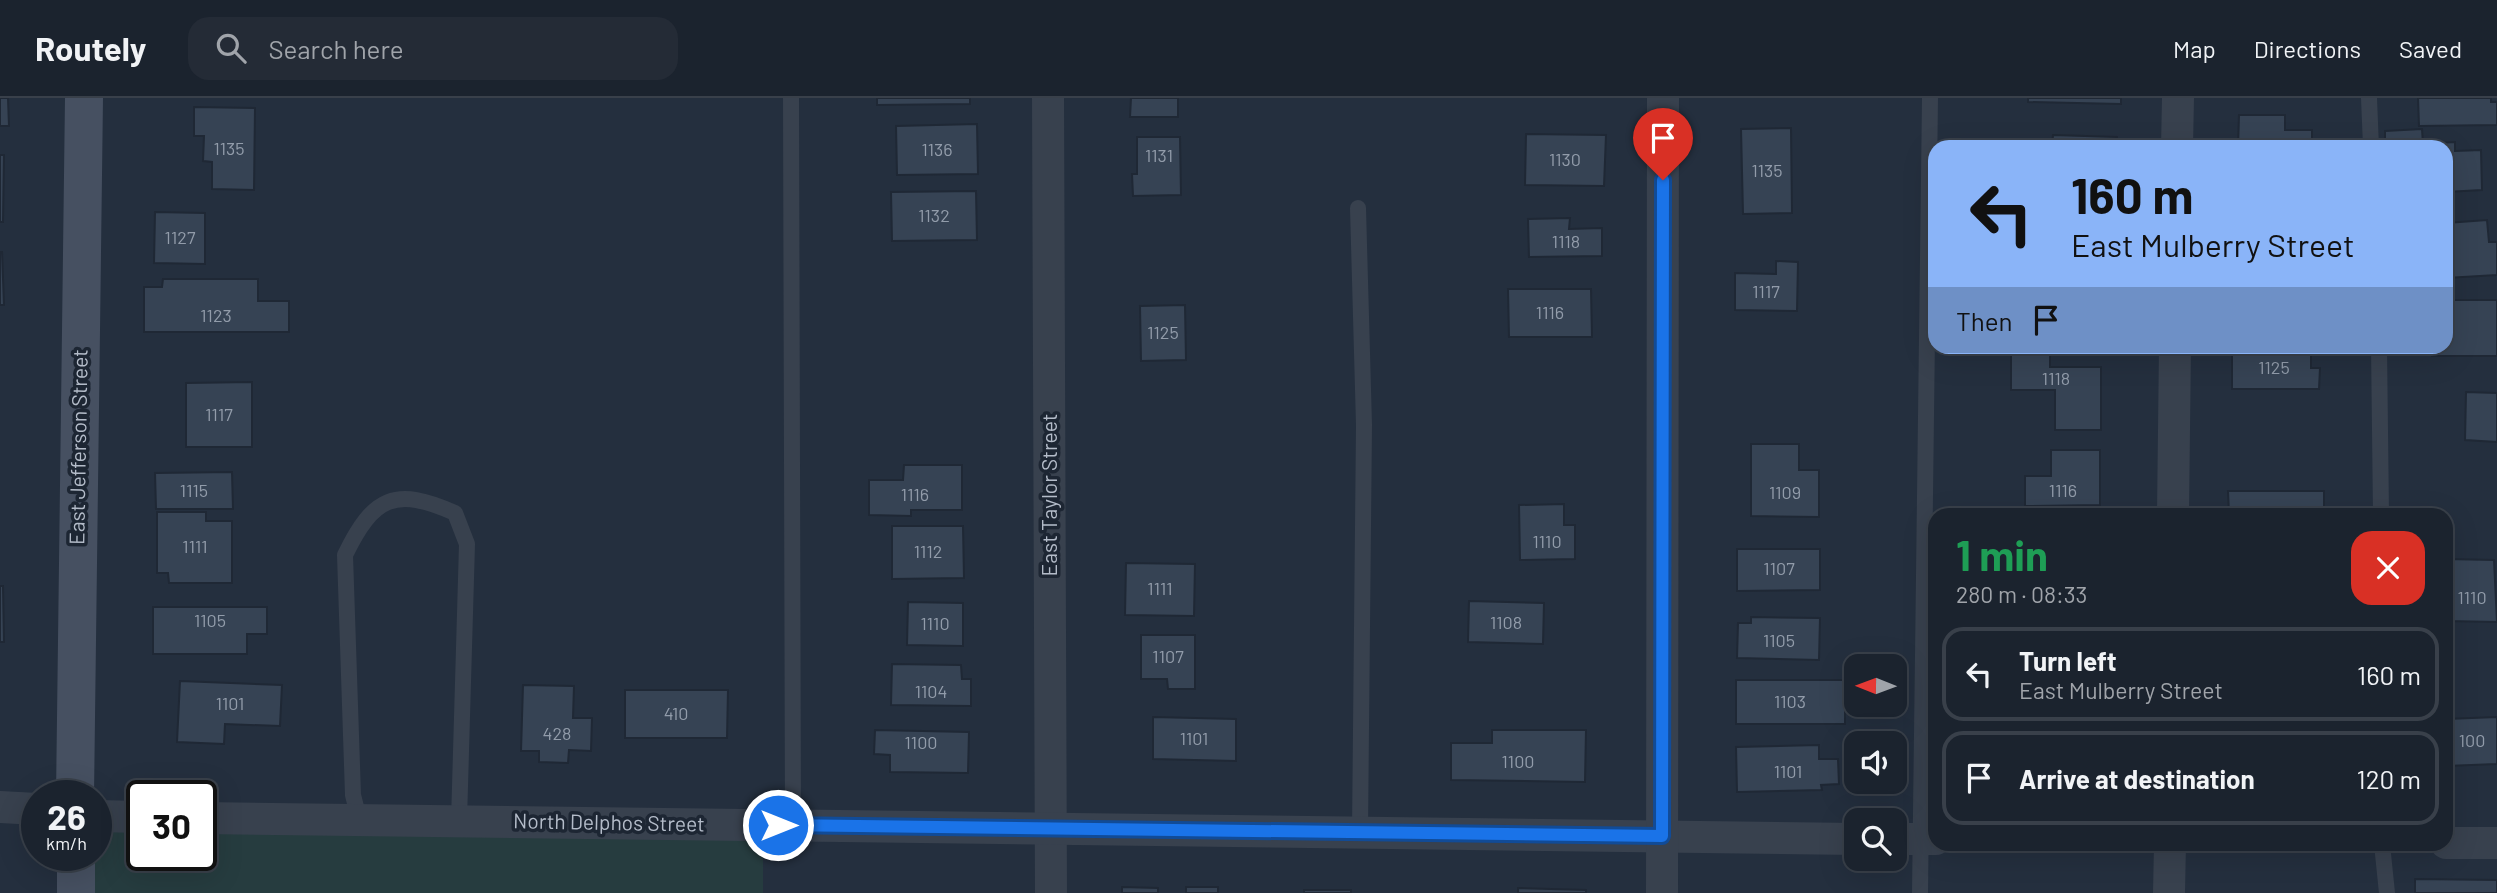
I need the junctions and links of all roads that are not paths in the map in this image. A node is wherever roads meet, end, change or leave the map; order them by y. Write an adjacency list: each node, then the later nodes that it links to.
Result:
1 (84, 98): 17 (street, East Jefferson Street)
2 (791, 98): 23 (lane)
3 (1048, 98): 24 (street, East Taylor Street)
4 (1663, 98): 26 (street)
5 (1930, 98): 8 (lane)
6 (2178, 98): 9 (street)
7 (2369, 98): 10 (lane)
8 (1929, 140)
9 (2178, 140)
10 (2371, 140)
11 (1357, 208): 25 (lane)
12 (1928, 212): 28 (lane)
13 (2175, 354): 15 (street)
14 (2379, 354): 16 (lane)
15 (2173, 508)
16 (2381, 508)
17 (75, 780)
18 (0, 807): 19 (street)
19 (21, 808)
20 (217, 817): 21 (street, North Delphos Street)
21 (359, 820): 22 (street, North Delphos Street); 22 (lane)
22 (459, 821): 23 (street, North Delphos Street)
23 (793, 825): 24 (street, North Delphos Street)
24 (1051, 828): 25 (street, North Delphos Street); 35 (street, East Taylor Street)
25 (1360, 831): 26 (street, North Delphos Street)
26 (1662, 836): 27 (street, North Delphos Street); 36 (street)
27 (1844, 839)
28 (1917, 839): 37 (lane)
29 (2453, 843): 30 (street)
30 (2497, 844)
31 (2170, 851): 38 (street)
32 (2383, 851): 39 (lane)
33 (76, 871): 34 (street)
34 (76, 893)
35 (1051, 893)
36 (1662, 893)
37 (1920, 893)
38 (2169, 893)
39 (2387, 893)

